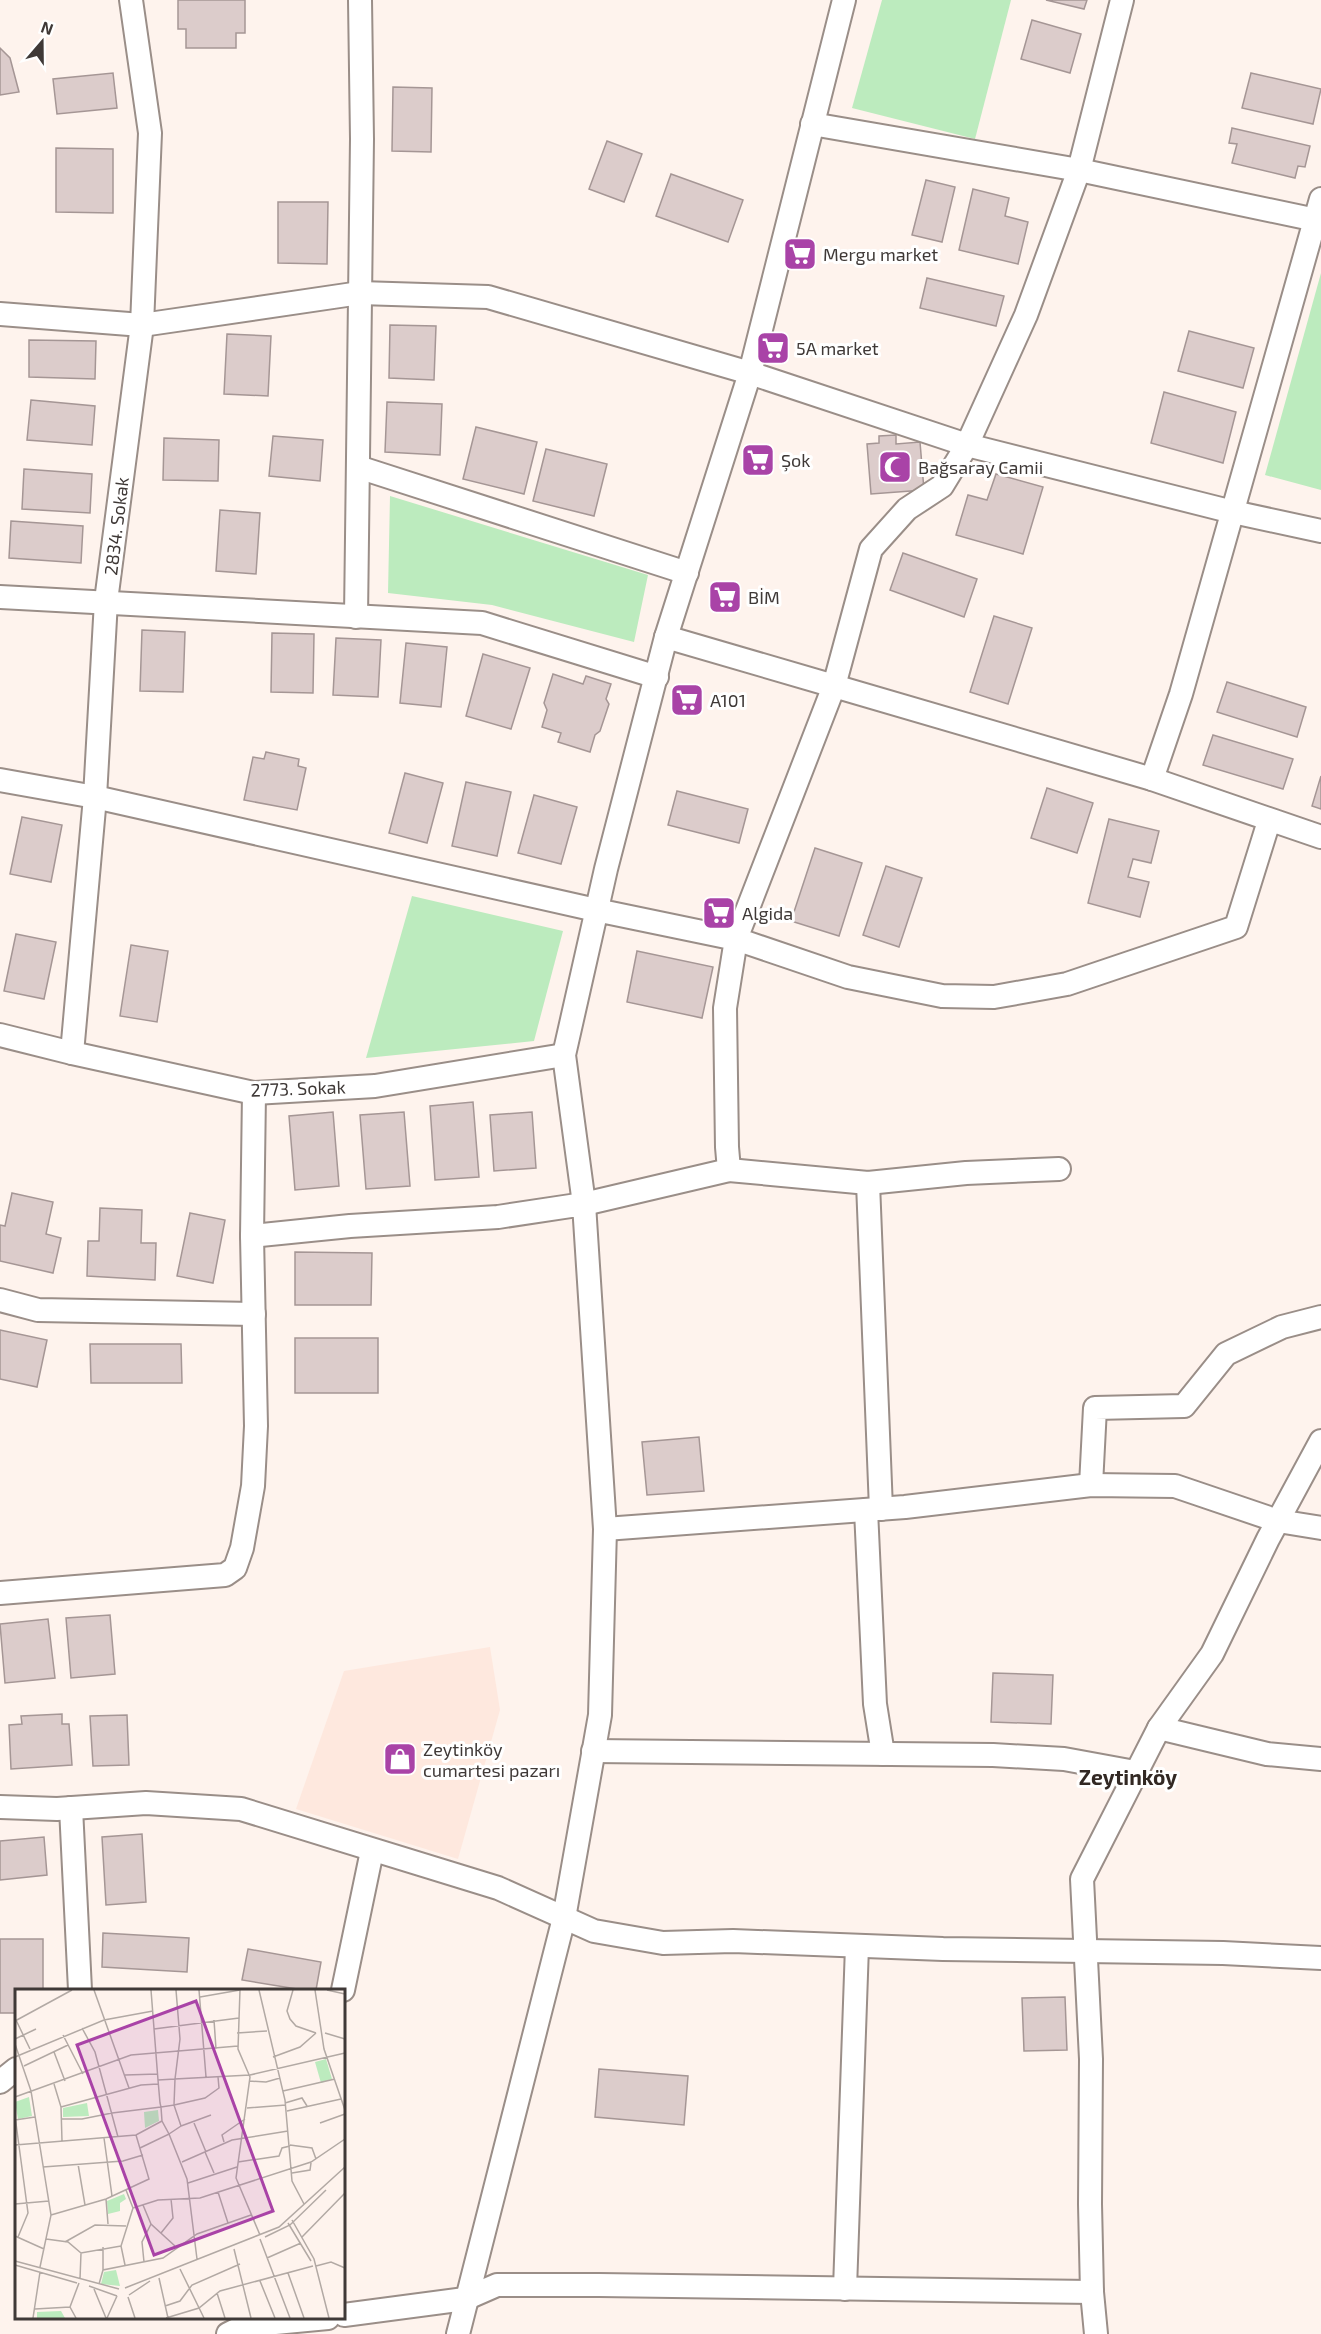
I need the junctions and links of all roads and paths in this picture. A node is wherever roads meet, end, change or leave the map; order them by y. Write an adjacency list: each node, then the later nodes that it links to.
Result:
1 (131, 0): 10 (street, 2834. Sokak)
2 (360, 0): 8 (street)
3 (844, 0): 5 (street)
4 (1122, 0): 6 (street)
5 (812, 124): 6 (street); 11 (street)
6 (1079, 170): 7 (street); 12 (street)
7 (1319, 213): 14 (street)
8 (360, 293): 10 (street); 11 (street); 13 (street)
9 (0, 314): 10 (street)
10 (142, 325): 18 (street, 2834. Sokak)
11 (750, 373): 12 (street); 16 (street)
12 (967, 445): 14 (street); 22 (street)
13 (358, 467): 16 (street); 19 (street)
14 (1233, 512): 15 (street); 23 (street)
15 (1321, 531)
16 (687, 573): 20 (street)
17 (0, 597): 18 (street)
18 (106, 601): 19 (street); 25 (street, 2834. Sokak)
19 (356, 617): 21 (street)
20 (666, 637): 21 (street); 22 (street)
21 (657, 677): 28 (street)
22 (834, 686): 23 (street); 29 (street)
23 (1152, 779): 26 (street)
24 (0, 780): 25 (street)
25 (95, 797): 28 (street); 31 (street, 2834. Sokak)
26 (1269, 821): 27 (street); 29 (street)
27 (1321, 837)
28 (596, 910): 29 (street); 32 (street)
29 (736, 939): 35 (street)
30 (0, 1035): 31 (street, 2773. Sokak)
31 (72, 1053): 33 (street, 2773. Sokak)
32 (564, 1054): 33 (street, 2773. Sokak); 37 (street)
33 (254, 1093): 38 (street)
34 (1059, 1169): 36 (street)
35 (729, 1170): 36 (street); 37 (street)
36 (868, 1183): 44 (street)
37 (584, 1204): 38 (street); 47 (street)
38 (252, 1236): 40 (street)
39 (0, 1300): 40 (street)
40 (254, 1314): 48 (street)
41 (1321, 1317): 43 (street)
42 (1321, 1441): 45 (street)
43 (1091, 1485): 44 (street); 45 (street)
44 (874, 1509): 47 (street); 51 (street)
45 (1278, 1521): 46 (street); 49 (street)
46 (1321, 1528)
47 (605, 1529): 50 (street)
48 (0, 1593)
49 (1159, 1728): 52 (street); 53 (street)
50 (593, 1751): 51 (street); 57 (street)
51 (883, 1754): 53 (street)
52 (1321, 1759)
53 (1135, 1772): 59 (street)
54 (0, 1807): 55 (street)
55 (71, 1808): 56 (street); 61 (street)
56 (372, 1851): 57 (street); 62 (street)
57 (564, 1918): 58 (street); 67 (street)
58 (857, 1946): 59 (street); 65 (street)
59 (1086, 1950): 60 (street); 66 (street)
60 (1321, 1958)
61 (80, 1989)
62 (343, 1989)
63 (15, 2070): 64 (street)
64 (0, 2082)
65 (845, 2289): 66 (street); 67 (street)
66 (1092, 2292): 72 (street)
67 (465, 2299): 68 (street); 71 (street)
68 (345, 2316)
69 (317, 2319): 70 (street)
70 (237, 2326)
71 (458, 2334)
72 (1096, 2334)

